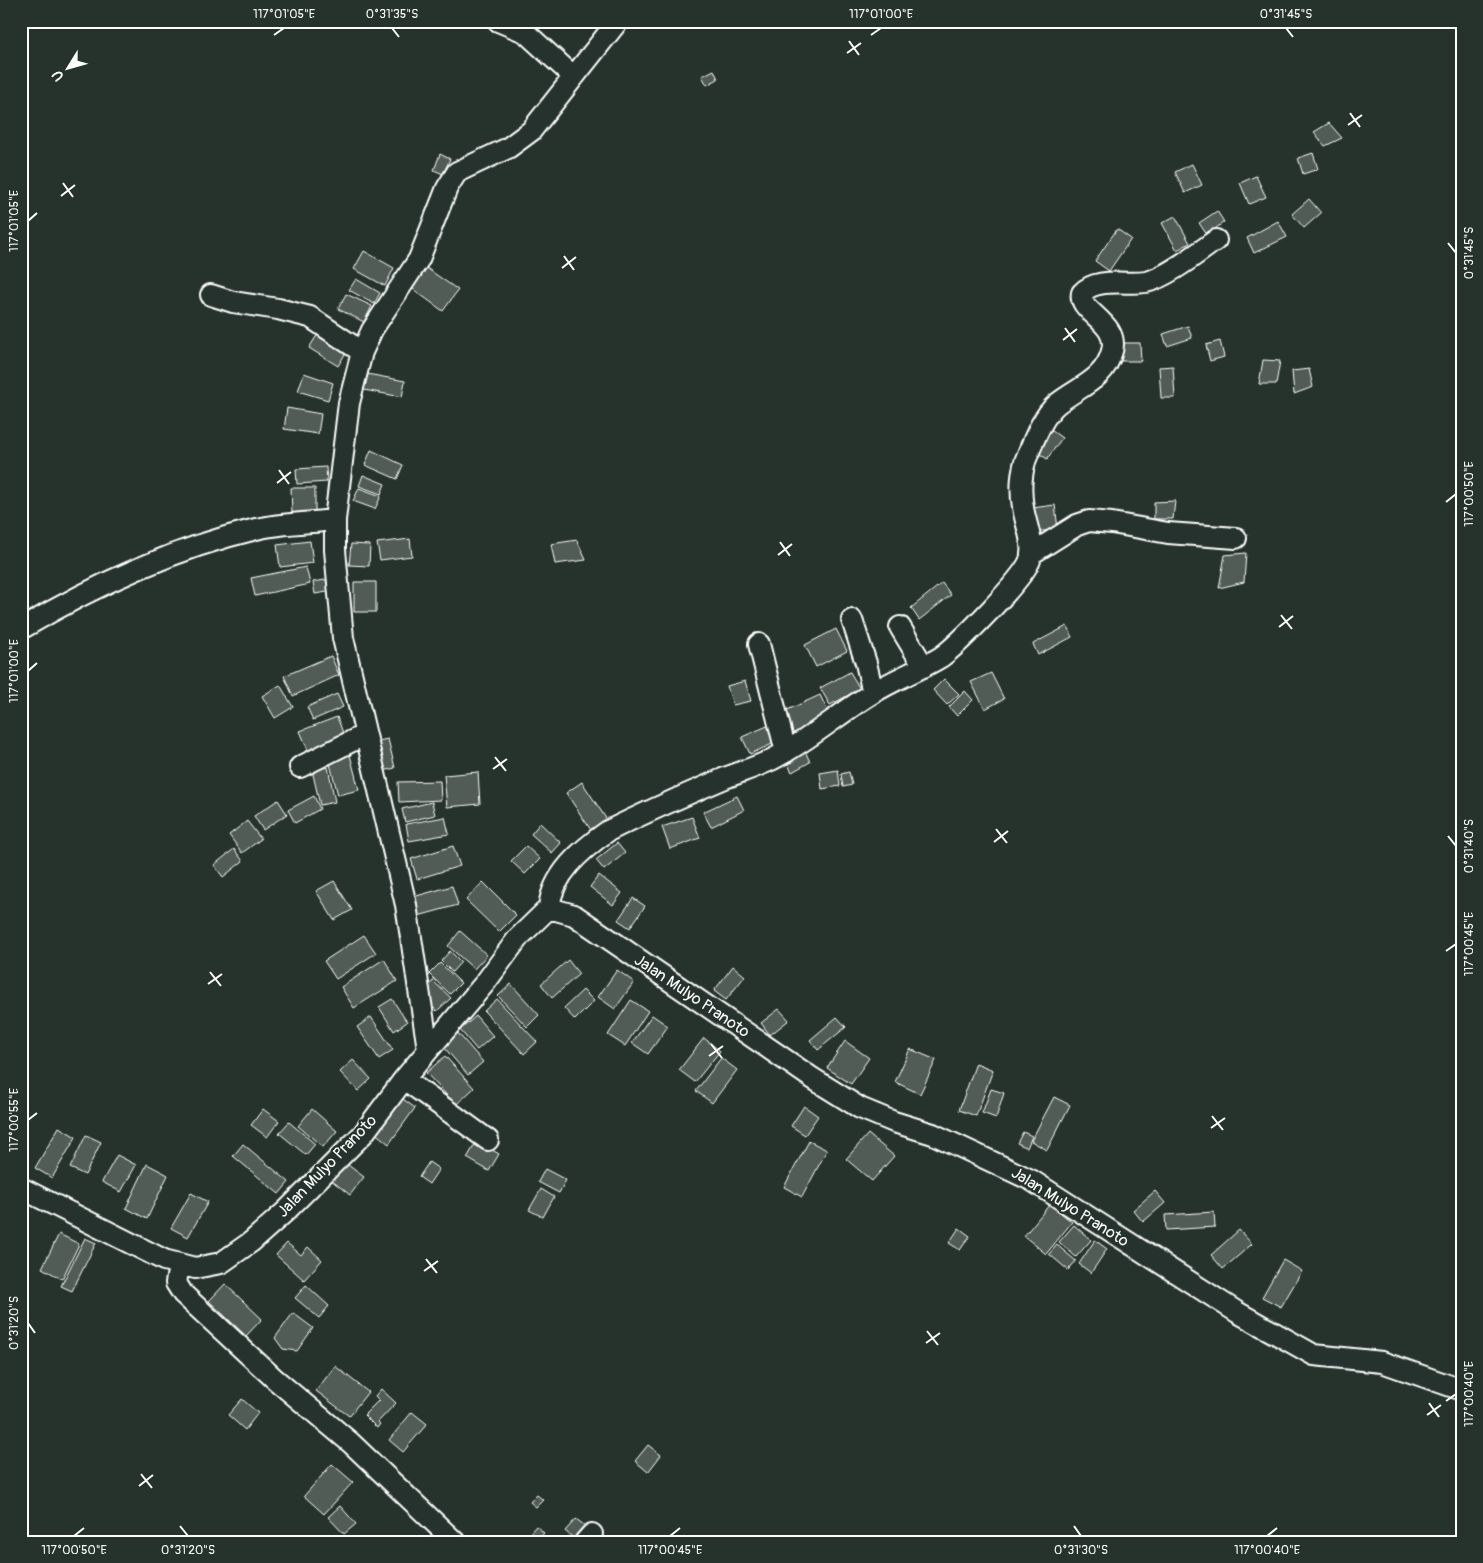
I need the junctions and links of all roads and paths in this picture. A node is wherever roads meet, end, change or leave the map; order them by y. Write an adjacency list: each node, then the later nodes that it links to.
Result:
1 (498, 21): 3 (street)
2 (618, 21): 3 (street)
3 (574, 77): 6 (street)
4 (1216, 240): 9 (street)
5 (211, 295): 6 (street)
6 (362, 352): 7 (street)
7 (335, 520): 12 (street); 16 (street)
8 (1236, 538): 9 (street)
9 (1031, 554): 14 (street)
10 (852, 620): 15 (street)
11 (900, 627): 14 (street)
12 (21, 629)
13 (759, 644): 17 (street)
14 (924, 667): 15 (street)
15 (873, 692): 17 (street)
16 (364, 735): 18 (street); 20 (street)
17 (786, 752): 19 (street)
18 (300, 767)
19 (549, 908): 20 (street, Jalan Mulyo Pranoto); 25 (street, Jalan Mulyo Pranoto)
20 (428, 1049): 21 (street, Jalan Mulyo Pranoto)
21 (404, 1079): 22 (street); 24 (street, Jalan Mulyo Pranoto)
22 (488, 1140)
23 (21, 1188): 24 (street, Jalan Mulyo Pranoto)
24 (179, 1265): 26 (street)
25 (1462, 1390)
26 (455, 1542)

